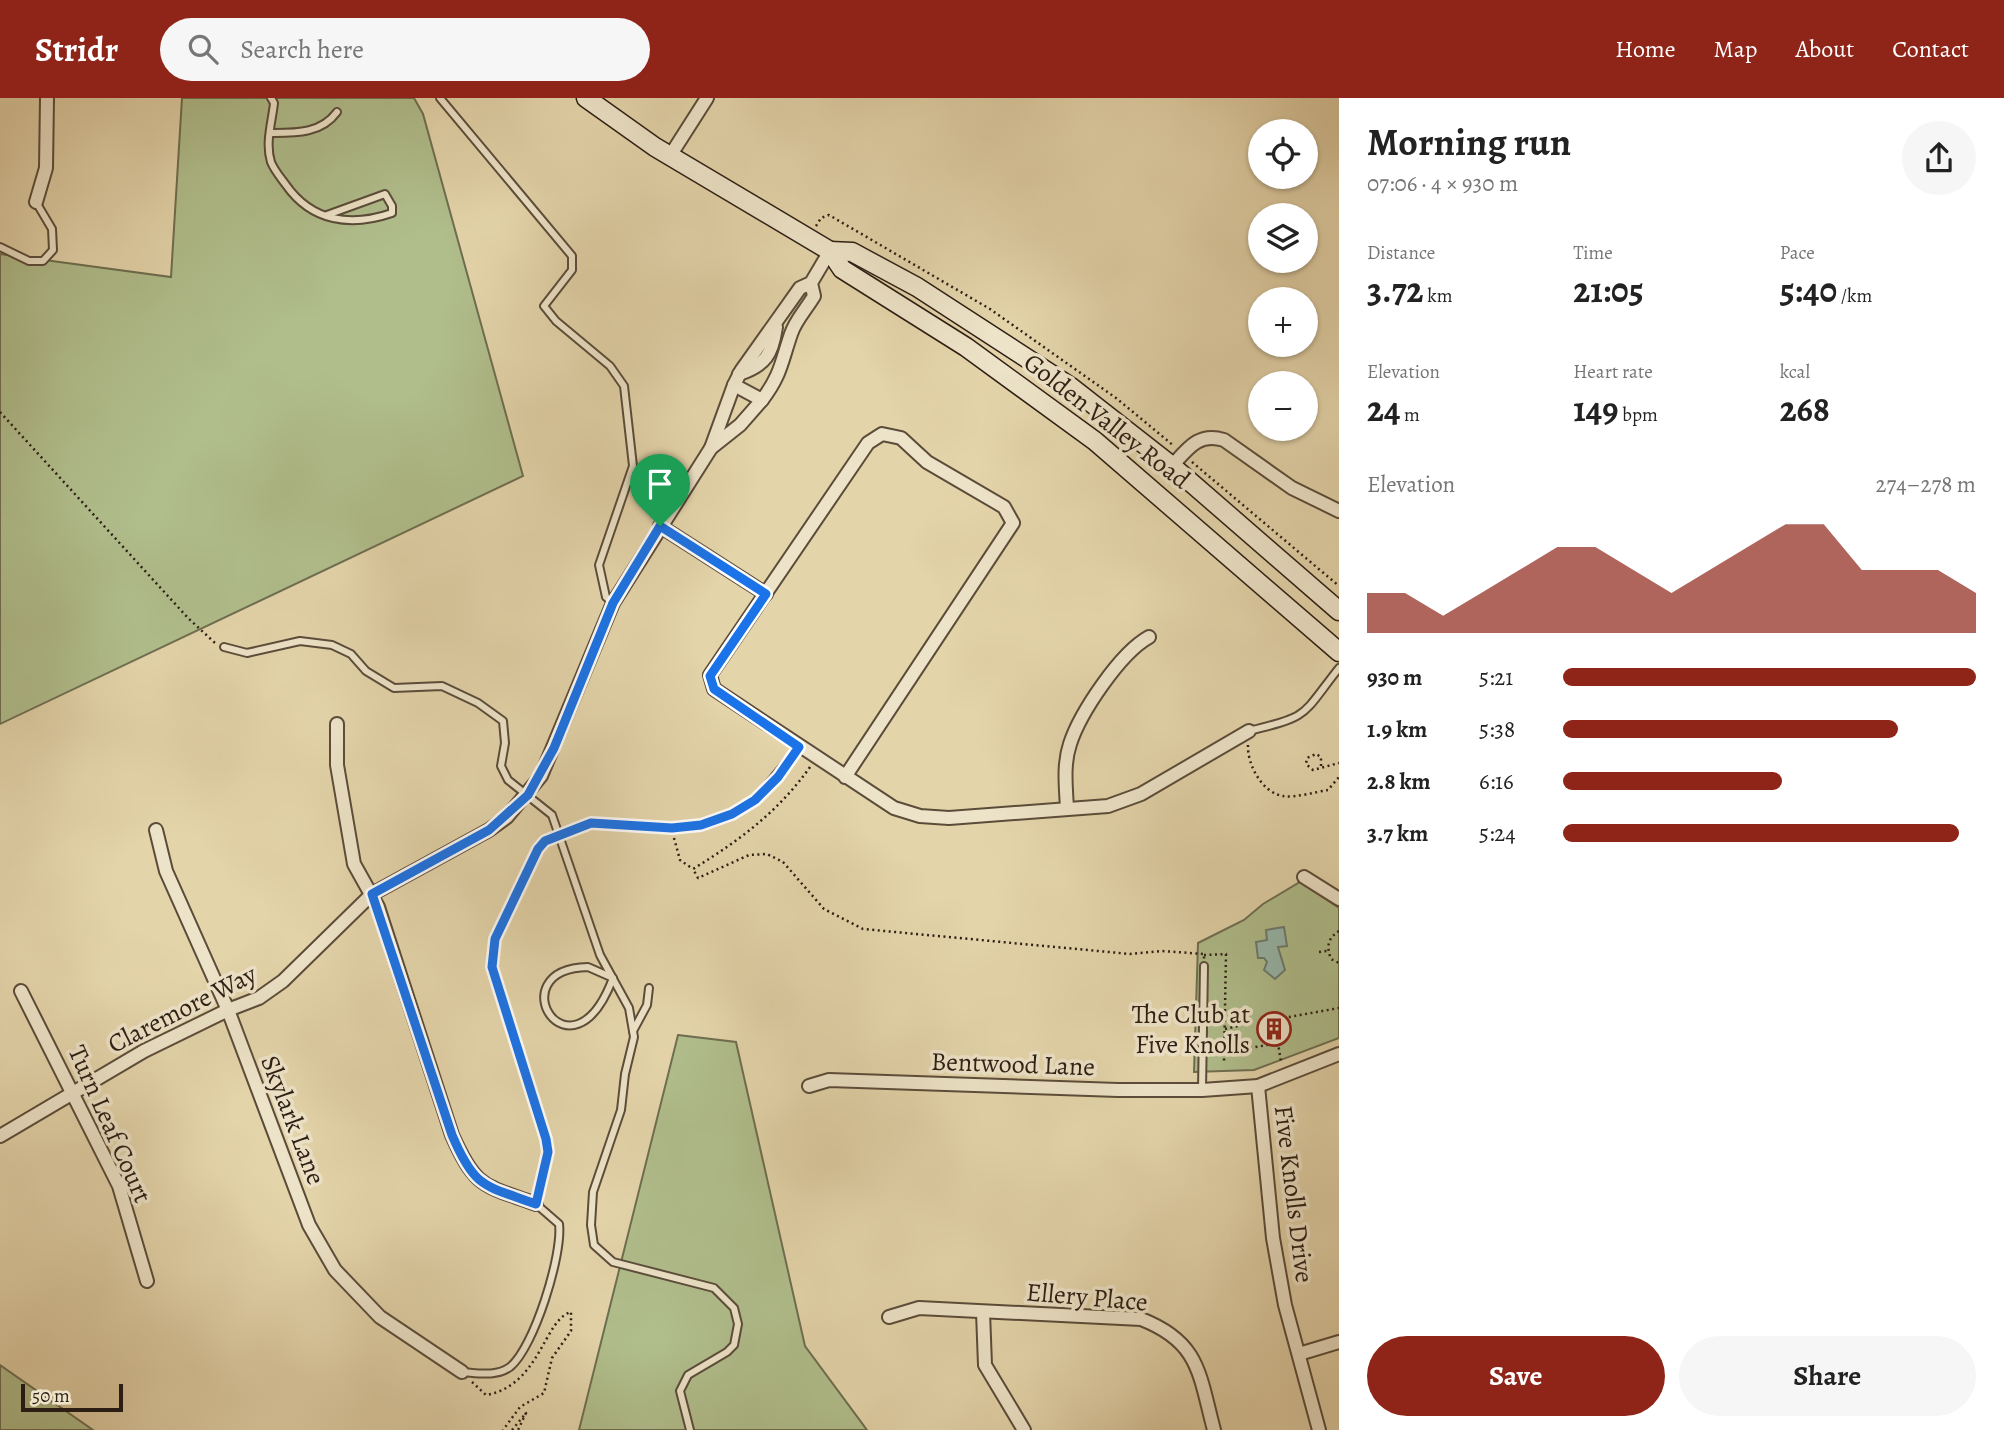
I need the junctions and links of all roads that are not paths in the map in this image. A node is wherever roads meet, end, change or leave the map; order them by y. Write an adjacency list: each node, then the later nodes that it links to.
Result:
1 (47, 98): 9 (street)
2 (271, 98): 7 (lane)
3 (440, 98): 21 (lane)
4 (586, 98): 8 (main road, Golden Valley Road)
5 (707, 98): 8 (street)
6 (337, 112): 7 (lane)
7 (271, 133): 10 (lane)
8 (670, 156): 12 (main road, Golden Valley Road)
9 (36, 202): 11 (lane)
10 (327, 215): 10 (lane)
11 (0, 247)
12 (830, 251): 13 (street, Claremore Way); 17 (main road, Golden Valley Road); 25 (main road, Golden Valley Road)
13 (811, 283): 14 (street, Claremore Way); 15 (street, Claremore Way)
14 (737, 380): 15 (street); 16 (street, Claremore Way)
15 (762, 400): 16 (street, Claremore Way)
16 (711, 448): 19 (street, Claremore Way)
17 (1172, 466): 18 (street); 22 (main road, Golden Valley Road)
18 (1339, 511)
19 (660, 526): 20 (street); 21 (street, Claremore Way)
20 (766, 594): 29 (street); 30 (street)
21 (613, 603): 31 (street, Claremore Way)
22 (1339, 611)
23 (1149, 638): 32 (street)
24 (224, 647): 31 (lane)
25 (1339, 652)
26 (1339, 668): 28 (lane)
27 (337, 723): 36 (street)
28 (1249, 731): 32 (street)
29 (799, 747): 30 (street); 34 (lane)
30 (845, 777): 32 (street)
31 (528, 795): 34 (lane); 36 (street, Claremore Way)
32 (1067, 809)
33 (156, 830): 42 (street, Skylark Lane)
34 (557, 835): 39 (lane); 50 (lane)
35 (1304, 877): 37 (street)
36 (372, 894): 42 (street, Claremore Way); 50 (street)
37 (1339, 899)
38 (1204, 966): 47 (lane)
39 (613, 978): 39 (lane); 43 (lane)
40 (649, 988): 43 (lane)
41 (21, 991): 48 (street, Turn Leaf Court)
42 (228, 1010): 48 (street, Claremore Way); 56 (street, Skylark Lane)
43 (633, 1031): 57 (lane)
44 (1339, 1054): 46 (street, Bentwood Lane)
45 (809, 1086): 47 (street, Bentwood Lane)
46 (1258, 1086): 47 (street, Bentwood Lane); 55 (street, Five Knolls Drive)
47 (1202, 1090)
48 (74, 1093): 49 (street, Claremore Way); 51 (street, Turn Leaf Court)
49 (0, 1136)
50 (536, 1204): 56 (lane)
51 (146, 1282)
52 (983, 1312): 53 (street, Ellery Place); 58 (street); 59 (street, Ellery Place)
53 (889, 1317)
54 (1339, 1342): 55 (street)
55 (1300, 1354): 60 (street, Five Knolls Drive)
56 (462, 1372)
57 (690, 1430)
58 (1024, 1430)
59 (1214, 1430)
60 (1319, 1430)

